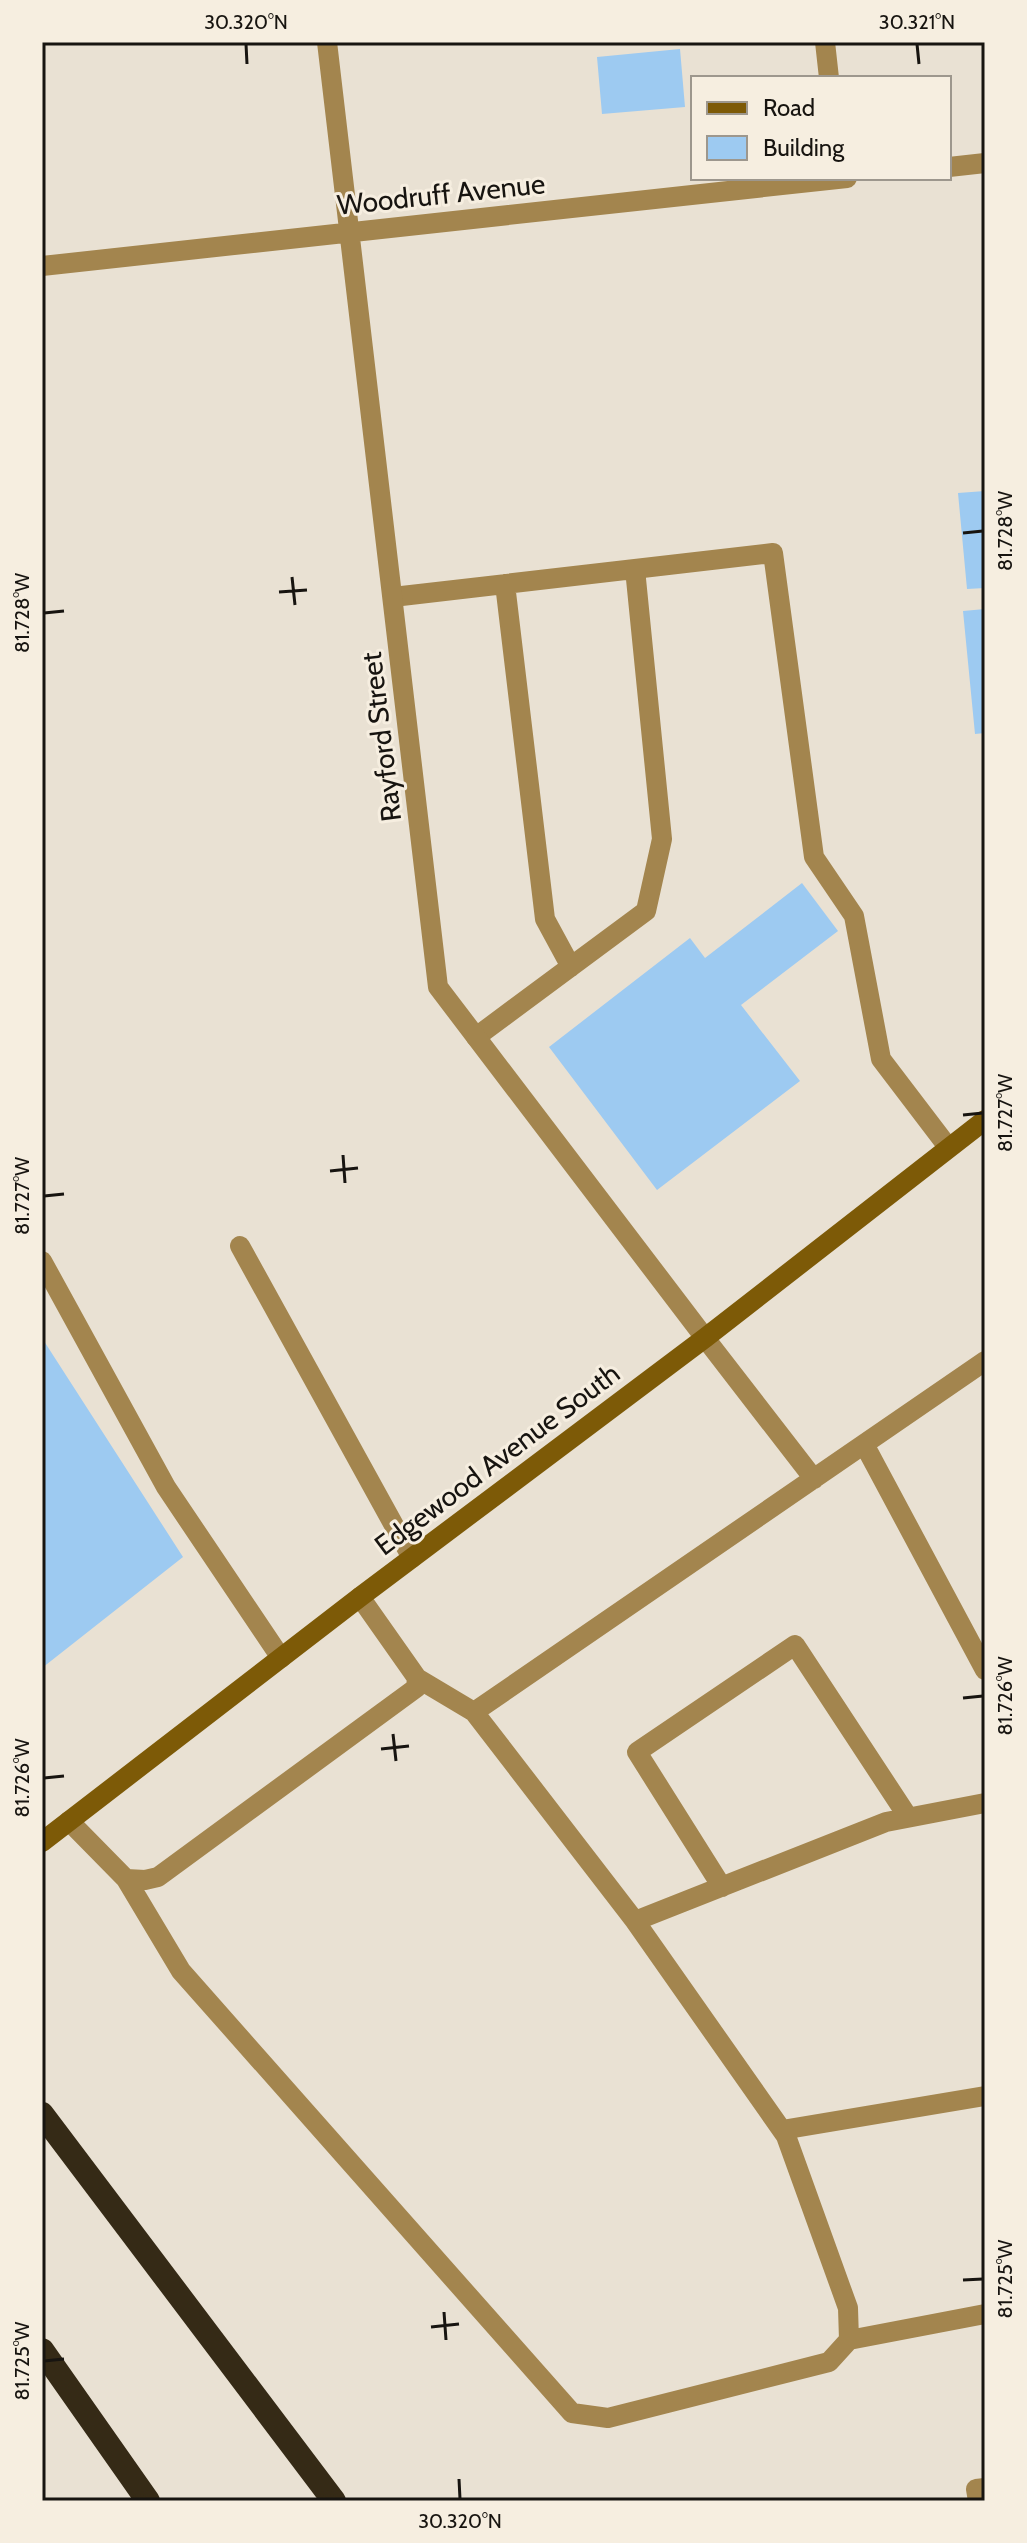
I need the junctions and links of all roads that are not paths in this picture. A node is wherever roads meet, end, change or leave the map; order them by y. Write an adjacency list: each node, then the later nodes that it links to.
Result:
1 (327, 42): 7 (street, Rayford Street)
2 (825, 42): 3 (street)
3 (829, 76)
4 (985, 163): 5 (street)
5 (951, 167)
6 (825, 180): 7 (street, Woodruff Avenue)
7 (351, 233): 8 (street, Woodruff Avenue); 11 (street, Rayford Street)
8 (42, 266)
9 (635, 569): 10 (street); 12 (street); 15 (street)
10 (505, 584): 11 (street); 12 (street)
11 (393, 597): 13 (street, Rayford Street)
12 (571, 967): 13 (street)
13 (476, 1037): 18 (street, Rayford Street)
14 (985, 1120): 15 (main road, Edgewood Avenue South)
15 (948, 1147): 18 (main road, Edgewood Avenue South)
16 (240, 1246): 22 (street)
17 (42, 1261): 24 (street)
18 (705, 1338): 21 (street, Rayford Street); 22 (main road, Edgewood Avenue South)
19 (985, 1361): 20 (street)
20 (864, 1444): 21 (street); 25 (street)
21 (814, 1479): 27 (street)
22 (412, 1558): 23 (main road, Edgewood Avenue South)
23 (360, 1597): 24 (main road, Edgewood Avenue South); 26 (street)
24 (281, 1658): 30 (main road, Edgewood Avenue South)
25 (985, 1670)
26 (417, 1678): 27 (street); 32 (street)
27 (474, 1712): 34 (street)
28 (985, 1803): 29 (street)
29 (908, 1817): 33 (street); 33 (street)
30 (69, 1821): 31 (main road, Edgewood Avenue South); 32 (street)
31 (42, 1842)
32 (126, 1879): 39 (street)
33 (722, 1887): 34 (street)
34 (635, 1921): 37 (street)
35 (985, 2096): 37 (street)
36 (42, 2114): 43 (highway)
37 (782, 2130): 39 (street)
38 (985, 2314): 39 (street)
39 (849, 2340)
40 (42, 2350): 42 (highway)
41 (985, 2488): 44 (street)
42 (148, 2501)
43 (334, 2501)
44 (978, 2501)

